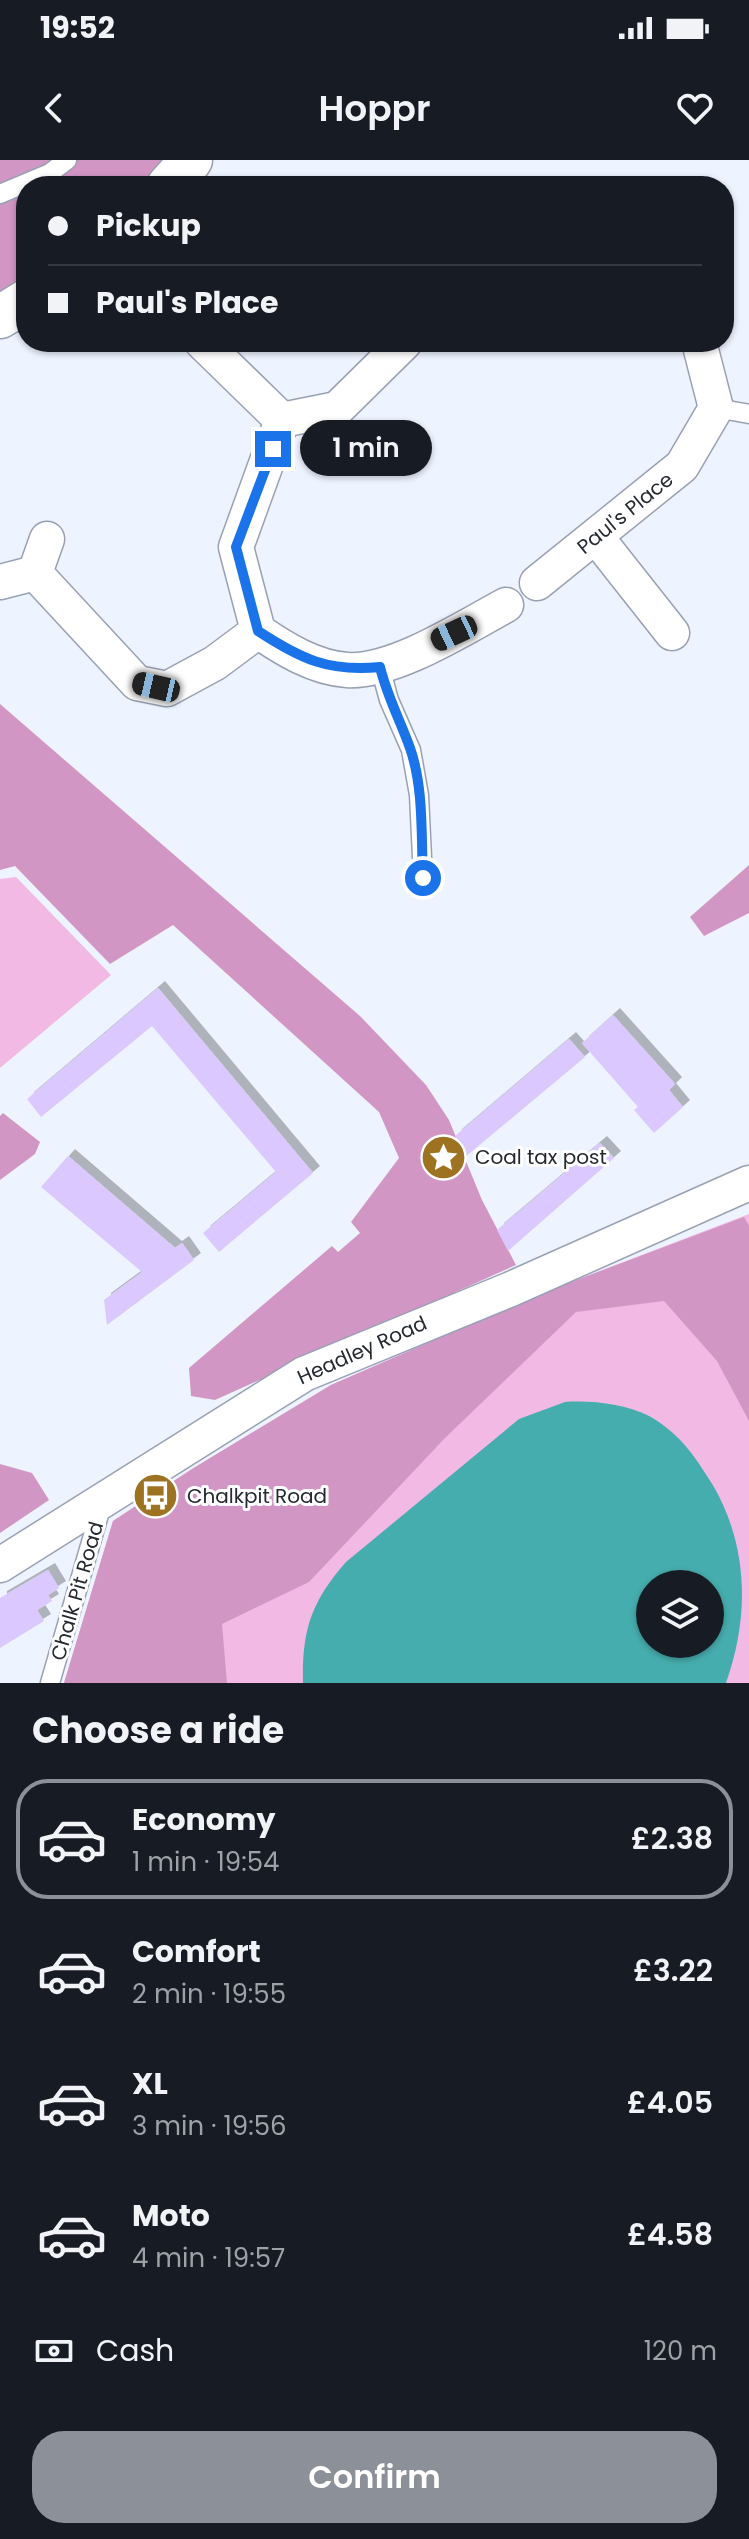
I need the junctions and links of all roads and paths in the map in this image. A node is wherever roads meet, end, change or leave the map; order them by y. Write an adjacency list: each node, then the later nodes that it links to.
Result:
1 (67, 160): 3 (lane)
2 (191, 160): 4 (street)
3 (43, 176)
4 (177, 176)
5 (212, 352): 10 (street)
6 (395, 352): 10 (street)
7 (702, 352): 8 (street)
8 (716, 408): 9 (lane); 11 (street, Paul's Place)
9 (749, 414)
10 (282, 420): 17 (street)
11 (597, 538): 15 (street, Paul's Place); 18 (street)
12 (47, 539): 13 (street)
13 (35, 573): 14 (street); 17 (street)
14 (0, 582)
15 (537, 583)
16 (506, 605): 19 (street)
17 (258, 631): 19 (street)
18 (672, 633)
19 (380, 667): 20 (lane)
20 (423, 878)
21 (749, 1183): 22 (street, Headley Road)
22 (103, 1499): 23 (street, Headley Road); 24 (lane, Chalk Pit Road)
23 (0, 1565)
24 (50, 1683)

